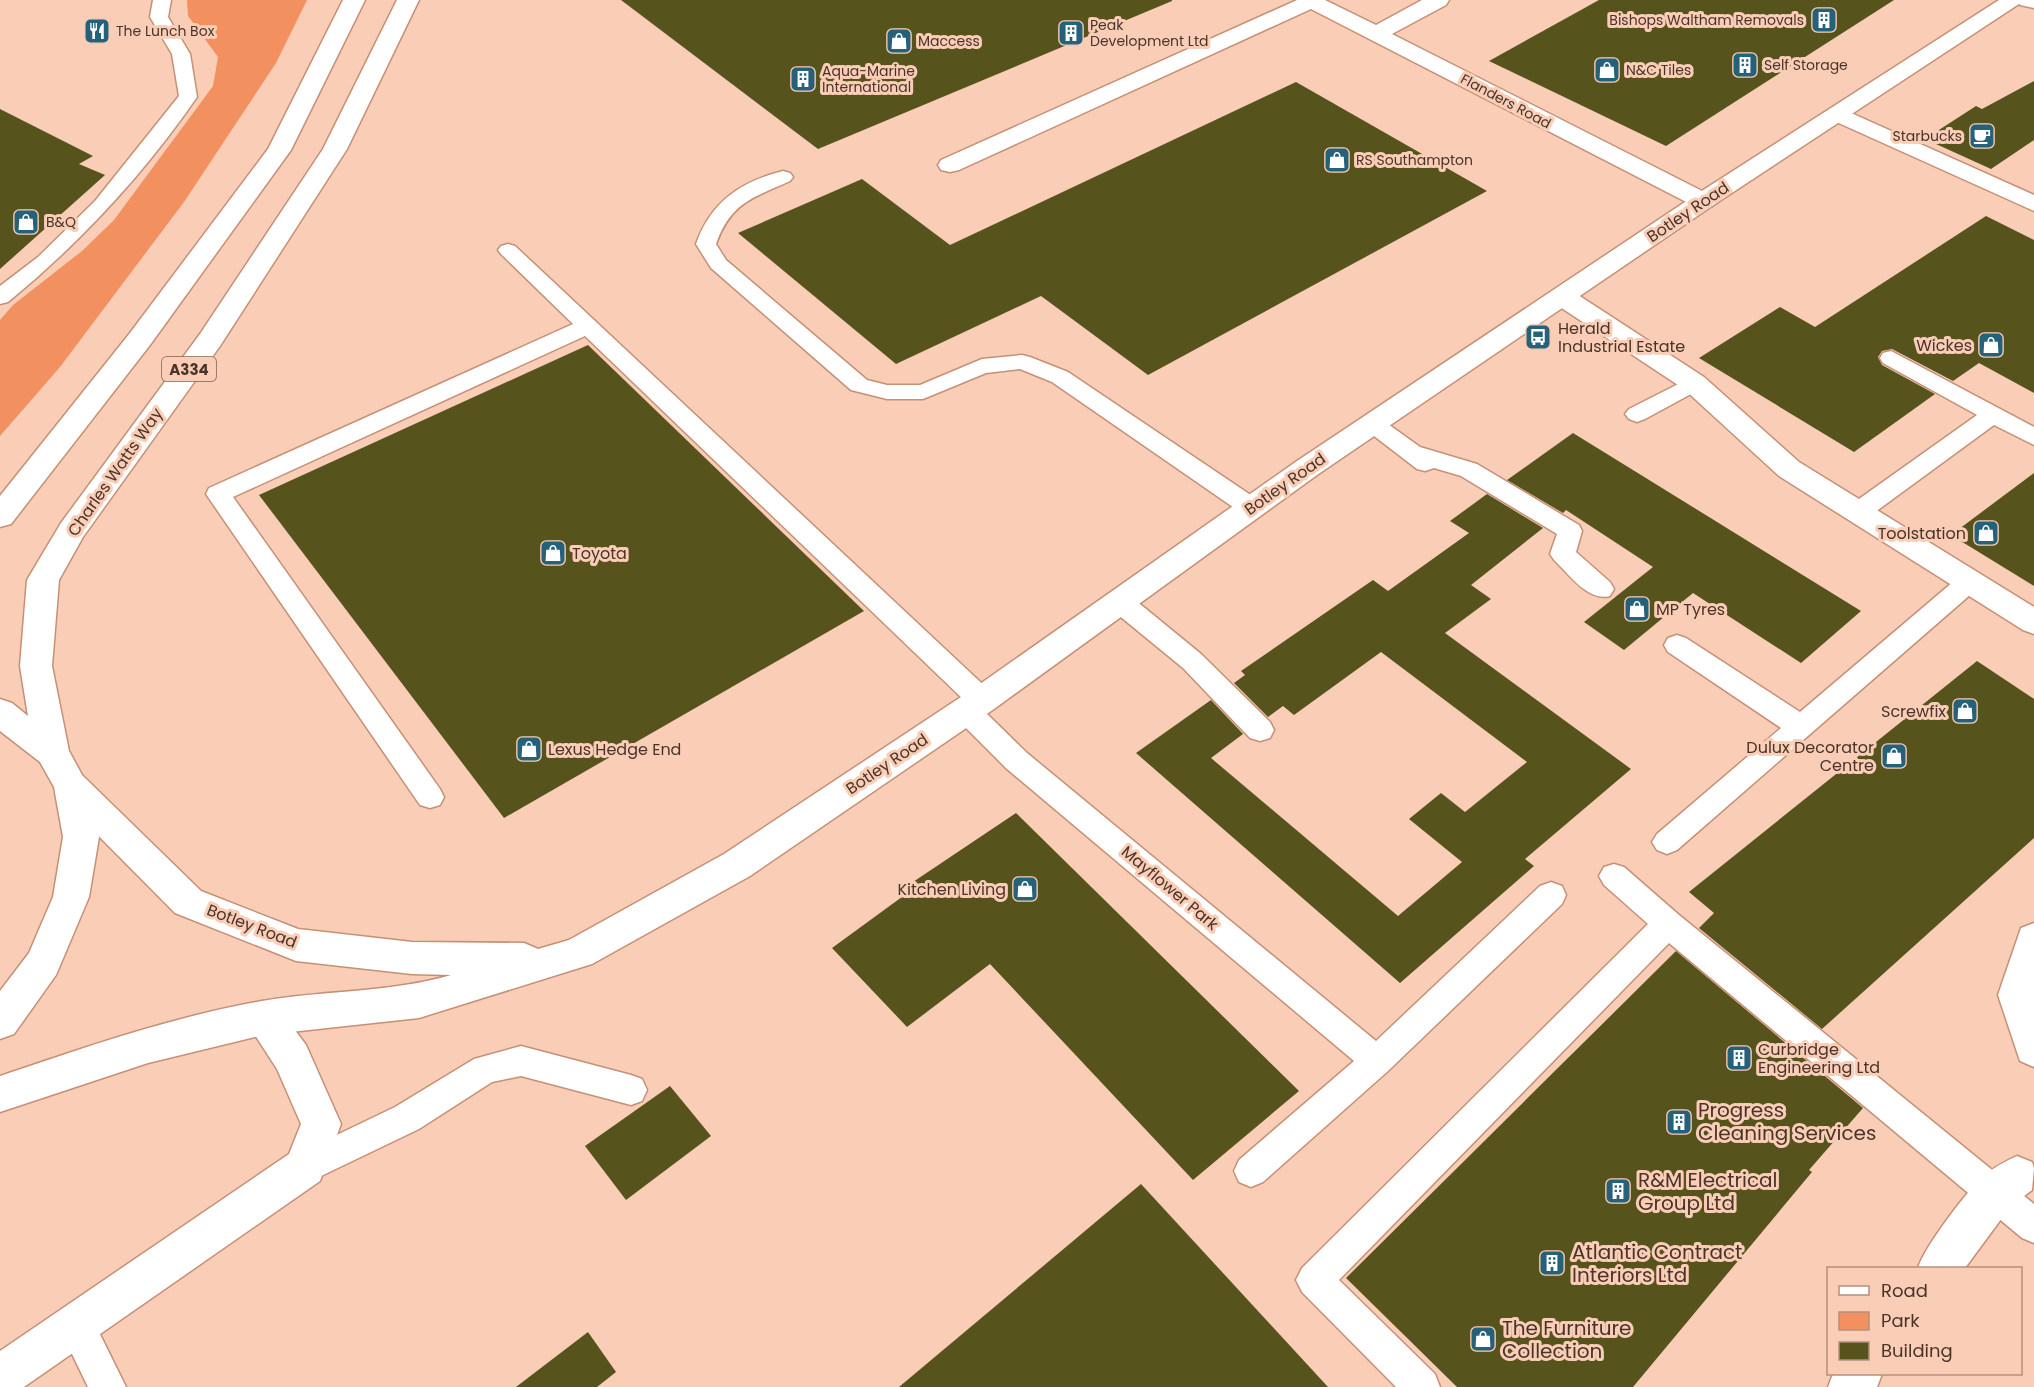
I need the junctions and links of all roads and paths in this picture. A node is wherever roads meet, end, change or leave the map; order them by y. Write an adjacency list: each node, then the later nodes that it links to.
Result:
1 (162, 0): 16 (lane)
2 (354, 0): 29 (main road)
3 (408, 0): 39 (main road, Charles Watts Way / A334)
4 (1438, 0): 9 (main road)
5 (2014, 0): 10 (main road, Botley Road)
6 (2028, 0): 8 (main road)
7 (1311, 1): 9 (main road, Flanders Road); 11 (main road)
8 (2034, 3)
9 (1378, 33): 13 (main road, Flanders Road)
10 (1840, 114): 13 (main road, Botley Road); 14 (main road)
11 (950, 165)
12 (783, 177): 27 (lane)
13 (1703, 201): 17 (main road, Botley Road)
14 (2034, 204)
15 (508, 250): 18 (lane, Mayflower Park)
16 (0, 297)
17 (1563, 297): 20 (main road); 23 (main road, Botley Road)
18 (588, 326): 35 (lane, Mayflower Park); 41 (lane)
19 (1891, 358): 22 (lane)
20 (1694, 383): 21 (lane); 28 (main road)
21 (1636, 414)
22 (1994, 414): 24 (lane); 28 (lane)
23 (1373, 424): 25 (lane); 27 (main road, Botley Road)
24 (2034, 437)
25 (1412, 453): 26 (lane); 31 (lane)
26 (1455, 485)
27 (1252, 507): 32 (main road, Botley Road)
28 (1858, 512): 30 (main road)
29 (0, 517)
30 (1969, 582): 33 (main road); 37 (lane)
31 (1601, 589)
32 (1120, 602): 35 (main road, Botley Road); 38 (lane)
33 (2034, 622)
34 (1677, 645): 37 (lane)
35 (974, 706): 47 (main road, Botley Road); 51 (lane, Mayflower Park)
36 (0, 712): 39 (main road)
37 (1800, 726): 42 (lane)
38 (1260, 730)
39 (52, 753): 40 (main road)
40 (71, 786): 47 (main road, Botley Road); 49 (main road)
41 (430, 797)
42 (1667, 842)
43 (1614, 876): 45 (lane)
44 (1551, 895): 51 (lane)
45 (1668, 924): 56 (lane); 63 (lane)
46 (2034, 939): 50 (main road)
47 (552, 959): 48 (main road, Botley Road)
48 (263, 1018): 53 (main road, Botley Road); 54 (main road)
49 (0, 1022)
50 (2034, 1049)
51 (1377, 1061): 55 (lane)
52 (630, 1090): 54 (lane)
53 (0, 1094)
54 (305, 1167): 59 (main road)
55 (1251, 1171)
56 (2015, 1182): 57 (lane); 58 (main road)
57 (2034, 1226)
58 (1941, 1267)
59 (76, 1325): 61 (main road); 62 (lane)
60 (1859, 1375): 64 (main road)
61 (0, 1377)
62 (108, 1387)
63 (1422, 1387)
64 (1850, 1387)

